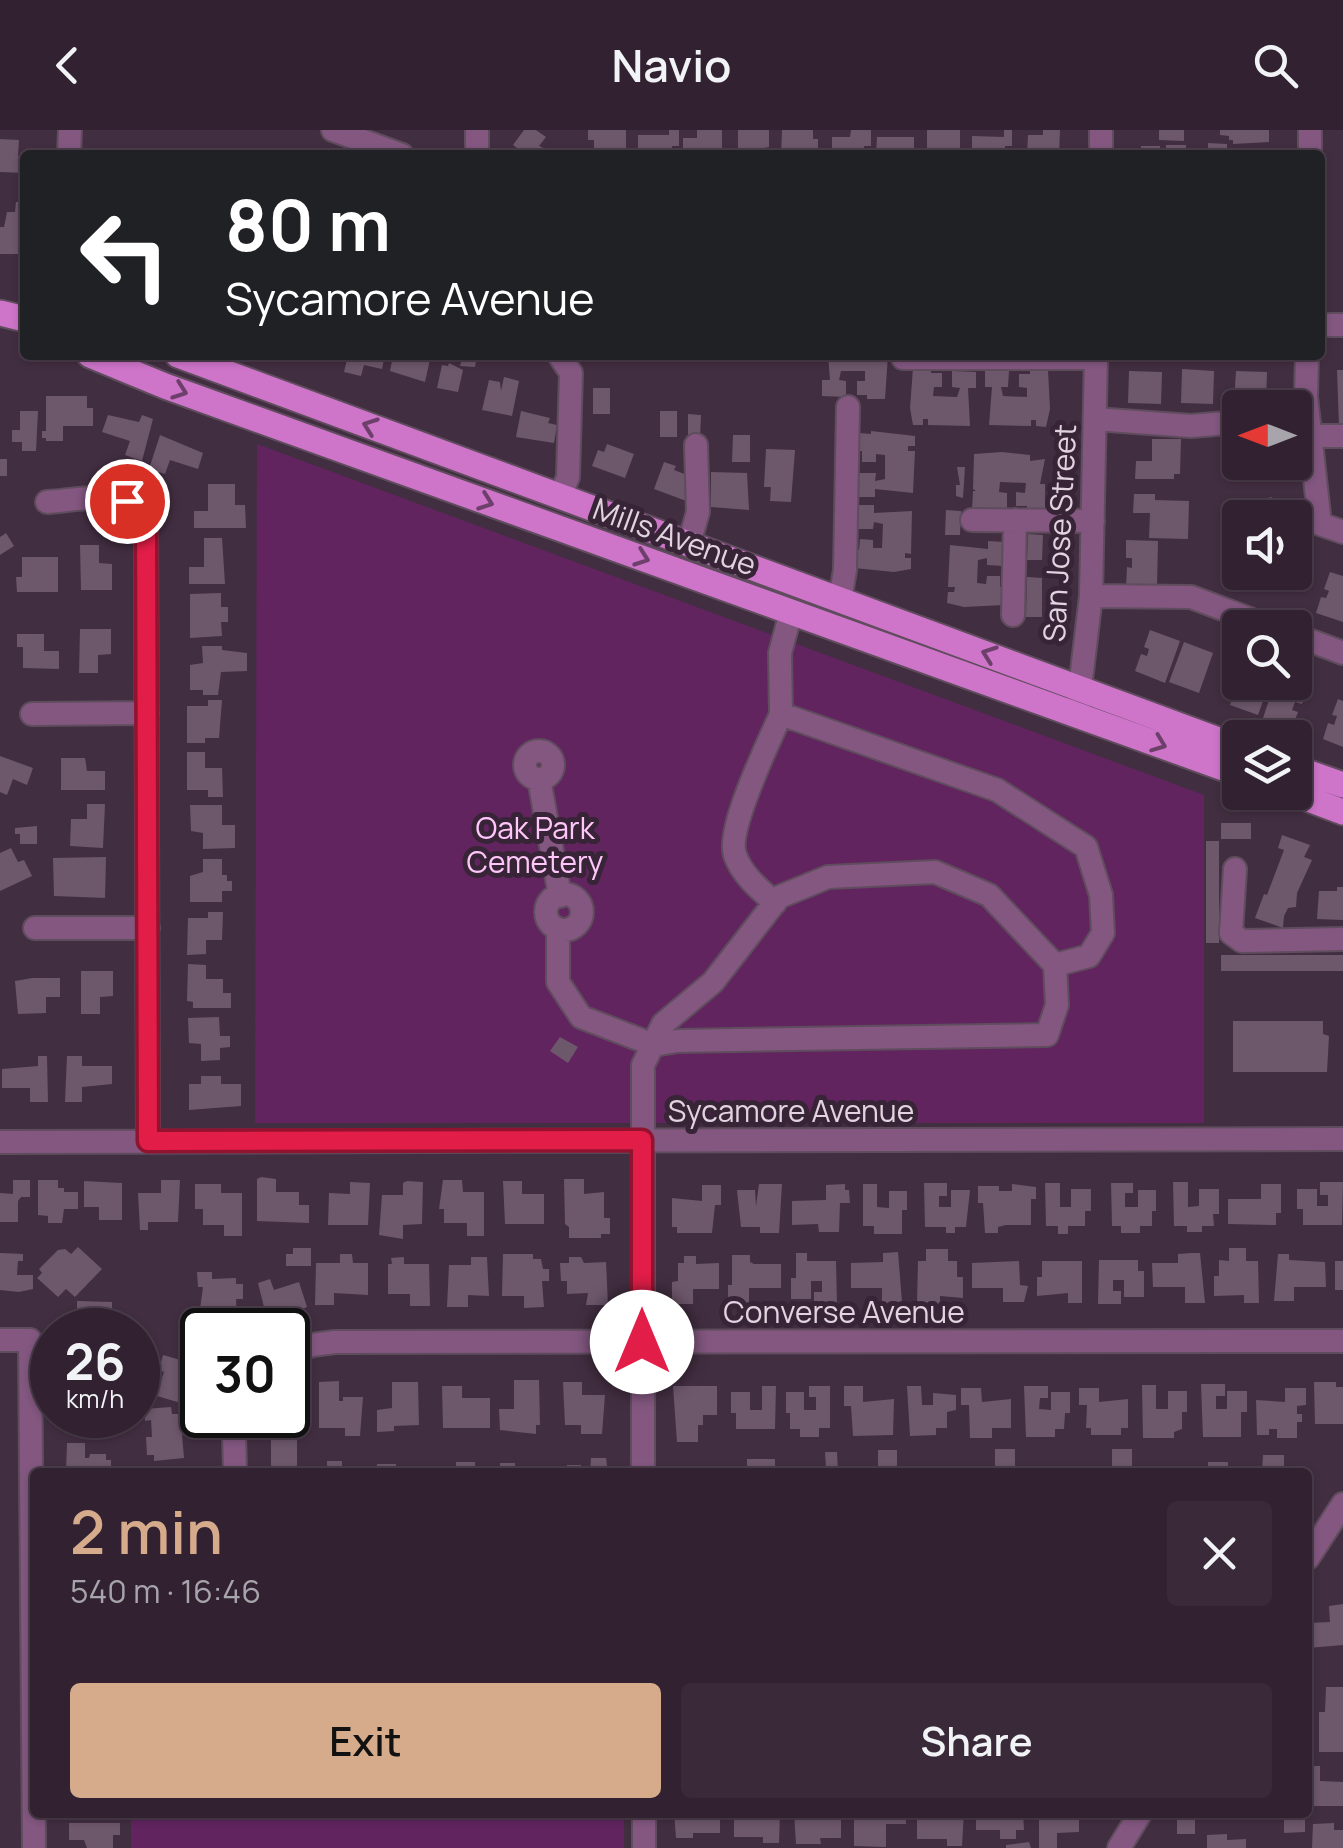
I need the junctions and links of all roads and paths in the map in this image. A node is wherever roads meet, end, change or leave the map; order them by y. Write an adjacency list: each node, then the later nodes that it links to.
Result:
1 (333, 130): 2 (street)
2 (388, 150)
3 (102, 360): 21 (main road, Mills Avenue, one-way to 21)
4 (192, 360): 16 (main road, Mills Avenue, one-way to 4)
5 (563, 360): 16 (street)
6 (1096, 360): 10 (street, San Jose Street)
7 (1306, 360): 8 (street)
8 (1305, 390)
9 (848, 406): 25 (street)
10 (1095, 420): 11 (street); 20 (street, San Jose Street)
11 (1222, 423)
12 (1312, 426): 13 (street)
13 (1343, 436)
14 (696, 445): 23 (street)
15 (1312, 471): 22 (street)
16 (560, 496): 21 (main road); 23 (main road, Mills Avenue)
17 (47, 502): 32 (street)
18 (972, 520): 19 (street)
19 (1015, 520): 20 (street); 28 (street)
20 (1093, 522): 24 (street, San Jose Street)
21 (550, 525): 27 (main road, Mills Avenue, one-way to 27)
22 (1343, 532)
23 (689, 544): 25 (main road, Mills Avenue)
24 (1091, 596): 26 (street); 31 (street, San Jose Street)
25 (840, 600): 31 (main road, Mills Avenue, one-way to 25)
26 (1226, 610)
27 (792, 612): 34 (street); 35 (main road, Mills Avenue)
28 (1013, 615)
29 (1312, 641): 30 (street)
30 (1343, 653)
31 (1080, 688): 35 (street, San Jose Street); 36 (main road, Mills Avenue)
32 (147, 713): 33 (street); 46 (street)
33 (32, 714)
34 (781, 714): 44 (street); 48 (street)
35 (1077, 714): 37 (main road, Mills Avenue, one-way to 37)
36 (1222, 741)
37 (1222, 767)
38 (1312, 774): 40 (main road)
39 (539, 779): 49 (street)
40 (1343, 785)
41 (1312, 800): 42 (main road)
42 (1343, 812)
43 (1234, 869): 47 (street)
44 (775, 903): 48 (street); 49 (street)
45 (35, 928): 46 (street)
46 (148, 928): 52 (street)
47 (1343, 939)
48 (1055, 965): 49 (street)
49 (654, 1045): 51 (street)
50 (1343, 1138): 51 (street, Sycamore Avenue)
51 (642, 1140): 52 (street, Sycamore Avenue); 56 (street)
52 (148, 1141): 53 (street, Sycamore Avenue)
53 (0, 1142)
54 (0, 1340): 58 (street)
55 (1343, 1341): 56 (street, Converse Avenue)
56 (642, 1342): 57 (street, Converse Avenue); 59 (street)
57 (310, 1345)
58 (31, 1468)
59 (642, 1468)
60 (1343, 1504): 61 (street)
61 (1312, 1548)
62 (34, 1818): 65 (street)
63 (644, 1818): 66 (street)
64 (1137, 1818): 67 (street)
65 (34, 1848)
66 (644, 1848)
67 (1119, 1848)

